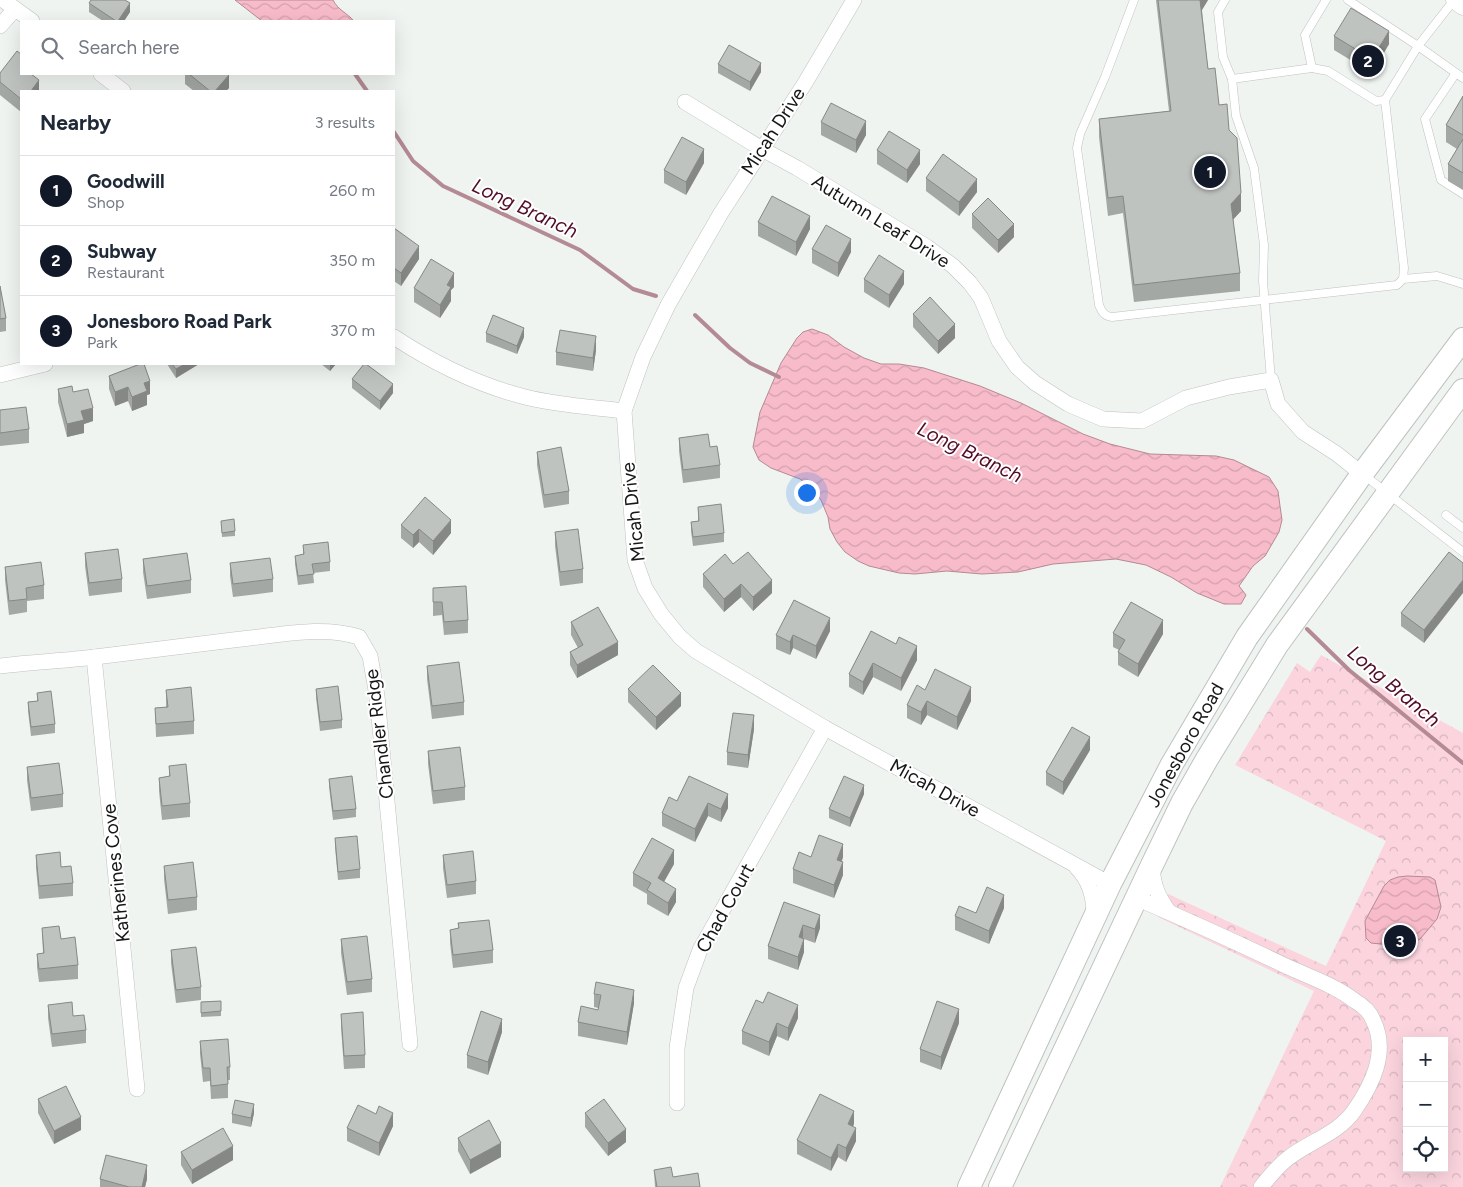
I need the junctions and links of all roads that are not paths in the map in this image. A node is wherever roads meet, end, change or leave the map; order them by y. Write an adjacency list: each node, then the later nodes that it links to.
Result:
1 (854, 0): 20 (street, Micah Drive)
2 (1134, 0): 24 (lane)
3 (1226, 0): 16 (lane)
4 (1326, 0): 12 (lane)
5 (1348, 0): 11 (lane)
6 (1455, 0): 8 (street); 11 (lane)
7 (9, 4): 9 (street); 10 (street)
8 (1463, 6)
9 (31, 20)
10 (0, 26)
11 (1418, 46): 13 (lane); 18 (lane)
12 (1312, 68): 16 (lane); 18 (lane)
13 (1456, 73): 15 (lane); 21 (lane)
14 (102, 75): 17 (street)
15 (1463, 78)
16 (1232, 79): 24 (lane)
17 (122, 90)
18 (1385, 100): 22 (lane)
19 (685, 102): 20 (street, Autumn Leaf Drive)
20 (762, 149): 29 (street, Autumn Leaf Drive); 31 (street, Micah Drive)
21 (1463, 194)
22 (1403, 279): 23 (lane); 24 (lane)
23 (1463, 284)
24 (1264, 300): 29 (lane)
25 (395, 338): 31 (street)
26 (1463, 340): 32 (main road, Jonesboro Road)
27 (41, 365): 28 (street)
28 (0, 375)
29 (1271, 380): 32 (street)
30 (1461, 396): 33 (main road, Jonesboro Road)
31 (624, 411): 39 (street, Micah Drive)
32 (1362, 474): 33 (lane); 40 (main road, Jonesboro Road)
33 (1387, 494): 36 (lane); 42 (main road, Jonesboro Road)
34 (1446, 515): 35 (lane)
35 (1463, 528)
36 (1463, 552)
37 (94, 657): 38 (street, Chandler Ridge); 48 (street, Chandler Ridge); 49 (street, Katherines Cove)
38 (0, 666)
39 (825, 728): 41 (street, Micah Drive); 50 (street, Chad Court)
40 (1133, 839): 43 (main road, Jonesboro Road); 44 (main road)
41 (1072, 863): 43 (street, Micah Drive); 46 (street)
42 (1152, 864): 44 (main road, Jonesboro Road); 45 (street)
43 (1110, 884): 46 (main road, Jonesboro Road); 47 (main road)
44 (1136, 898): 45 (street); 47 (main road, Jonesboro Road)
45 (1169, 912): 53 (street)
46 (1094, 920): 51 (main road, Jonesboro Road)
47 (1113, 948): 52 (main road, Jonesboro Road)
48 (410, 1044)
49 (137, 1089)
50 (676, 1103)
51 (969, 1187)
52 (1000, 1187)
53 (1261, 1187)

